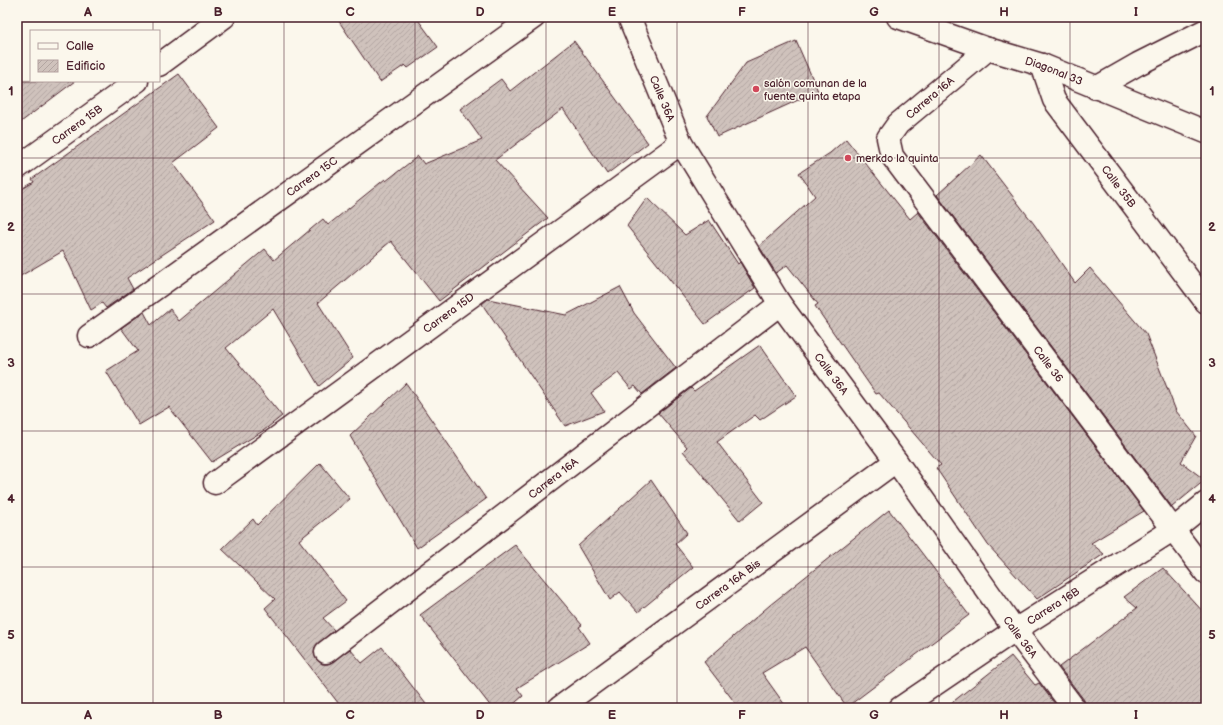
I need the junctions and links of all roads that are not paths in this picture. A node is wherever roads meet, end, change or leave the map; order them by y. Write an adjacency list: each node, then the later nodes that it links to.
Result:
1 (224, 17): 7 (street)
2 (534, 17): 17 (street, Carrera 15C)
3 (629, 17): 12 (street, Calle 36A)
4 (898, 17): 6 (street, Diagonal 33)
5 (1206, 30): 10 (street)
6 (988, 49): 8 (street, Diagonal 33); 13 (street, Carrera 16A)
7 (160, 64)
8 (1042, 65): 10 (street, Diagonal 33); 15 (street, Calle 35B)
9 (135, 82): 14 (street, Carrera 15B)
10 (1096, 88): 11 (street, Diagonal 33)
11 (1206, 132)
12 (681, 143): 16 (street, Calle 36A); 19 (street, Carrera 15D)
13 (892, 156): 21 (street, Calle 36)
14 (17, 168)
15 (1206, 302)
16 (780, 304): 18 (street, Calle 36A); 24 (street, Carrera 16A)
17 (89, 336)
18 (896, 461): 23 (street, Calle 36A); 25 (street, Carrera 16A Bis)
19 (215, 483)
20 (1206, 503): 21 (street, Carrera 16B)
21 (1174, 529): 22 (street, Calle 36); 23 (street, Carrera 16B)
22 (1206, 572)
23 (1015, 630): 26 (street, Carrera 16B); 27 (street, Calle 36A)
24 (326, 652)
25 (559, 708)
26 (900, 708)
27 (1074, 708)

